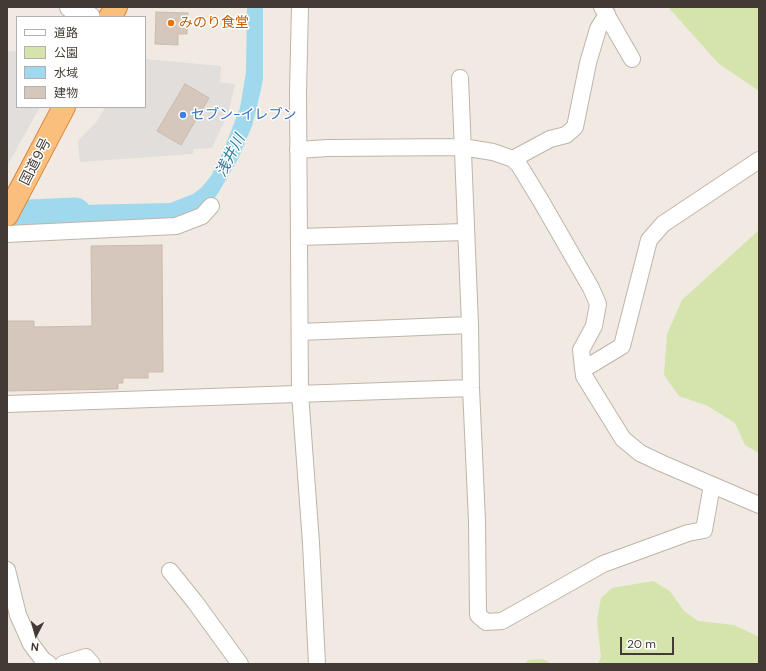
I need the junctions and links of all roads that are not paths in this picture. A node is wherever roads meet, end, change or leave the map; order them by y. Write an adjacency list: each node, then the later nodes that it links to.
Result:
1 (70, 7): 5 (street)
2 (116, 7): 6 (highway)
3 (300, 7): 11 (street)
4 (605, 11): 7 (street); 12 (street)
5 (88, 16)
6 (111, 16)
7 (632, 59)
8 (460, 78): 10 (street)
9 (63, 108): 14 (highway, 国道9号)
10 (462, 147): 11 (street); 12 (street); 16 (street)
11 (298, 150): 18 (street)
12 (513, 159): 21 (street)
13 (759, 160): 21 (street)
14 (11, 204)
15 (211, 206): 17 (street)
16 (465, 232): 18 (street); 19 (street)
17 (7, 234)
18 (299, 237): 20 (street)
19 (470, 325): 20 (street); 22 (street)
20 (300, 332): 23 (street)
21 (584, 369): 25 (street)
22 (471, 388): 23 (street); 25 (street)
23 (300, 393): 24 (street); 33 (street)
24 (7, 404)
25 (712, 485): 26 (street)
26 (759, 505)
27 (7, 570): 29 (street)
28 (170, 571): 32 (street)
29 (49, 664)
30 (63, 664): 31 (street)
31 (92, 664)
32 (240, 664)
33 (317, 664)

